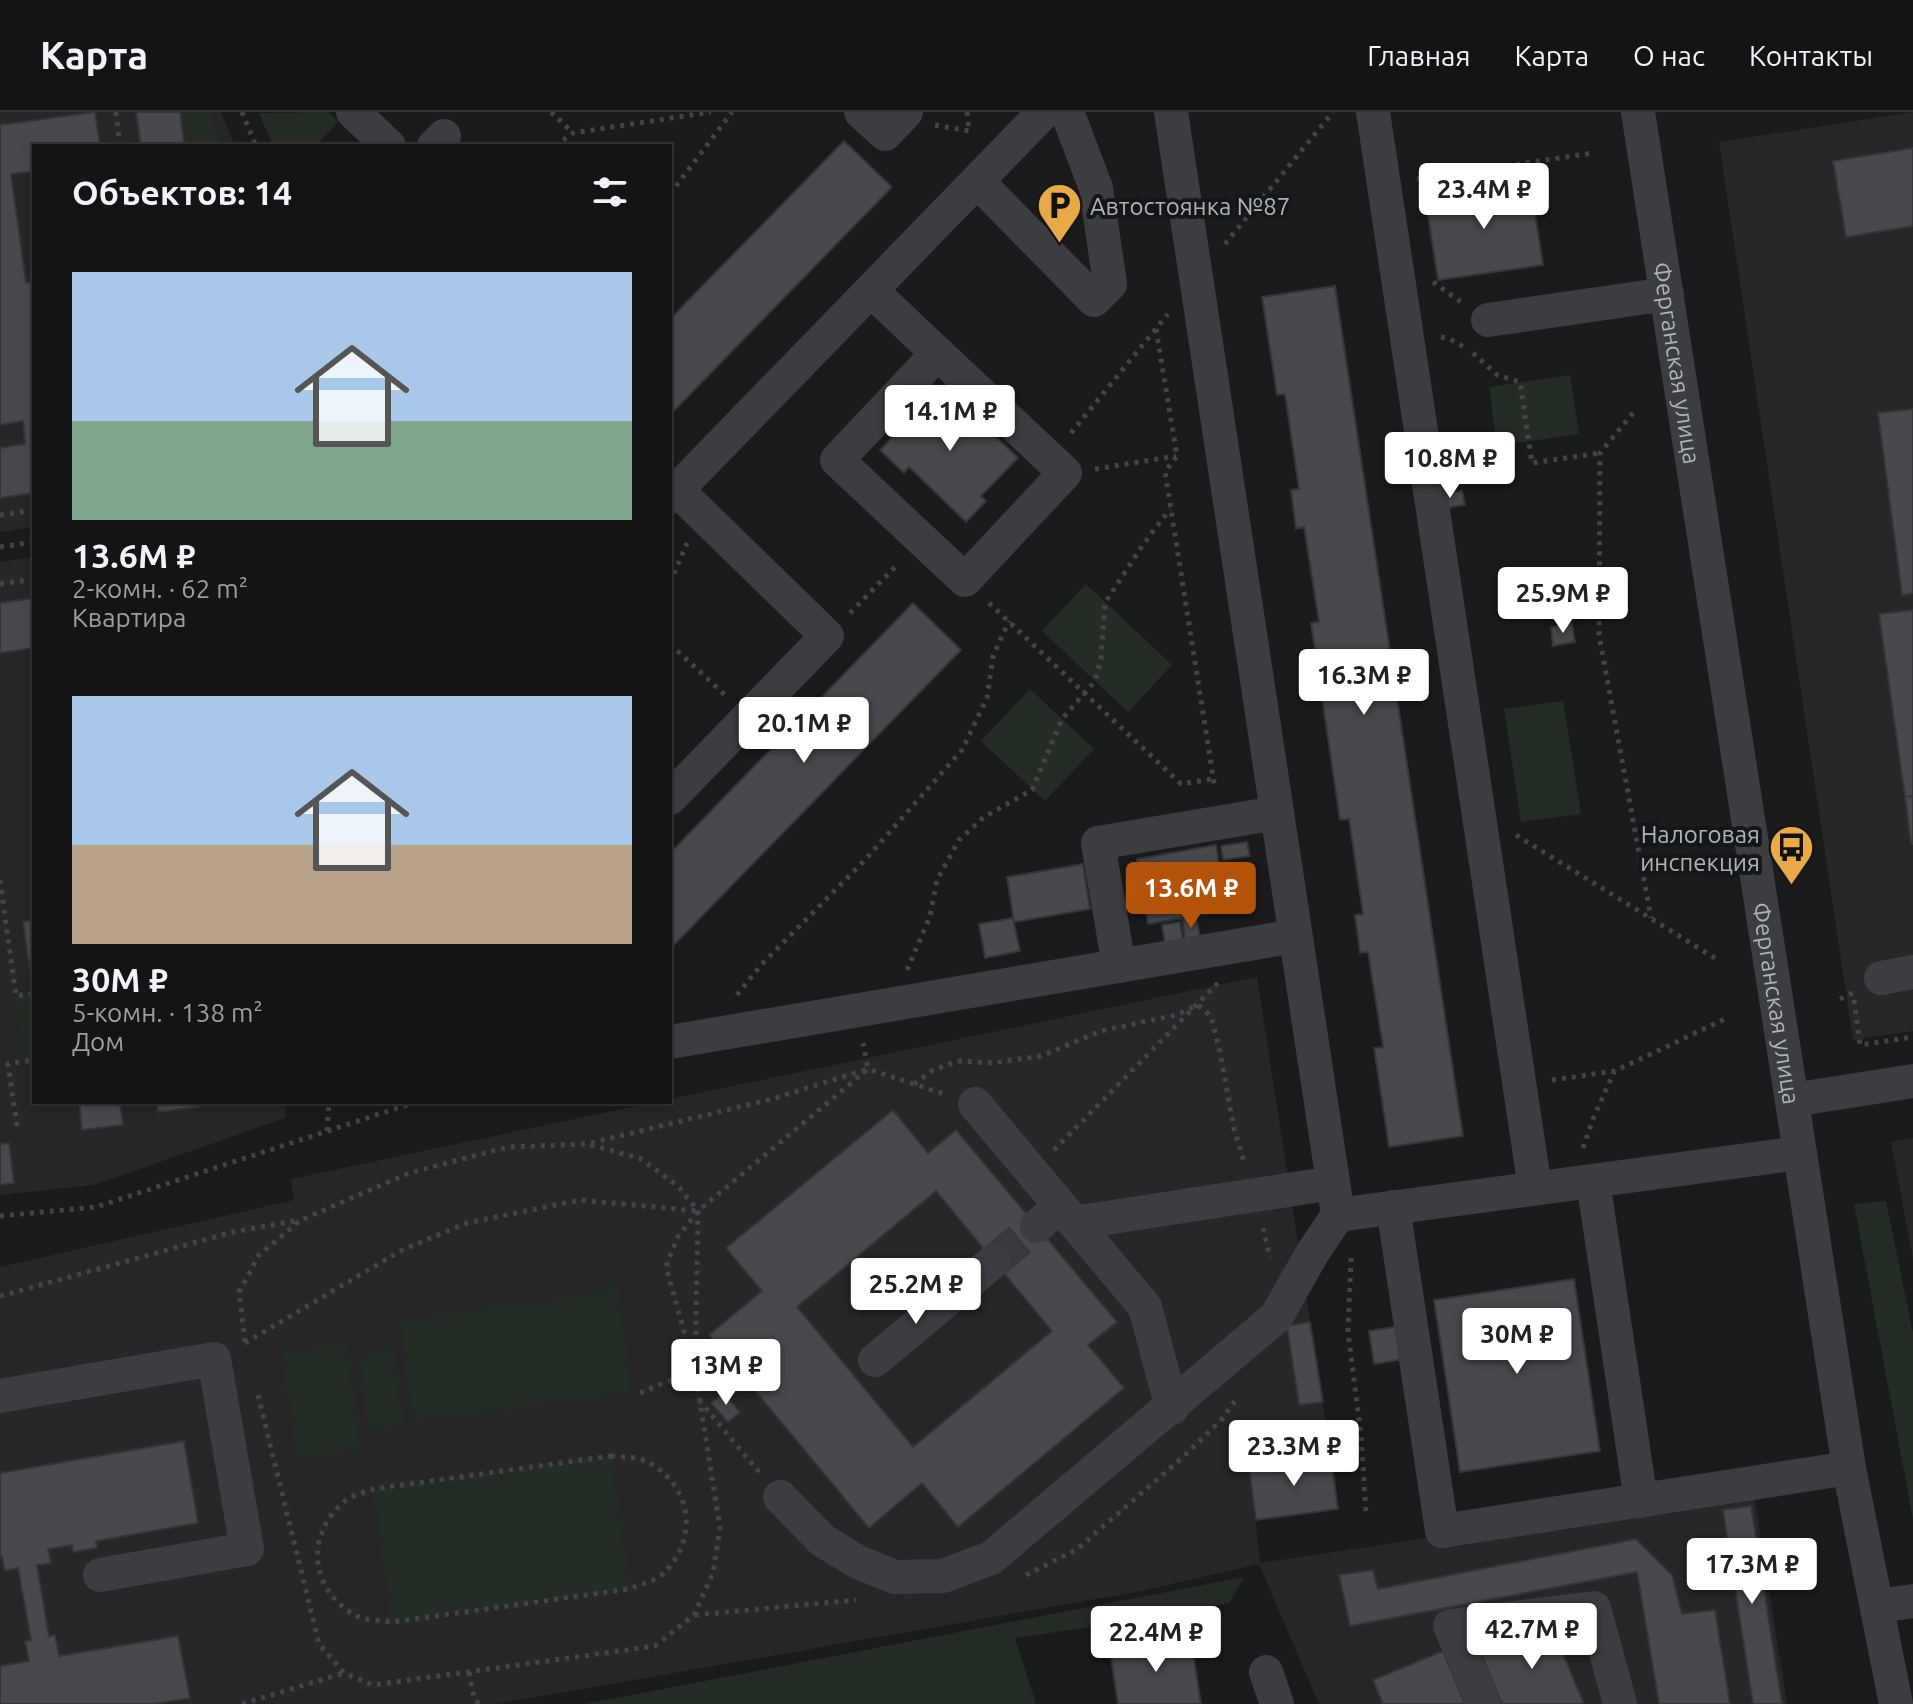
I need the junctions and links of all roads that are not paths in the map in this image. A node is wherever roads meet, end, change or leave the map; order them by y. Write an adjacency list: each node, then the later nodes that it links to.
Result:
1 (353, 112): 9 (street)
2 (861, 112): 3 (street)
3 (906, 112)
4 (1044, 112): 10 (street)
5 (1067, 112): 10 (street)
6 (1171, 112): 17 (street)
7 (1373, 112): 25 (street)
8 (1638, 112): 12 (street, Ферганская улица)
9 (387, 144)
10 (977, 181): 11 (street)
11 (871, 290): 14 (street); 15 (street)
12 (1667, 294): 13 (street); 22 (street, Ферганская улица)
13 (1488, 320)
14 (938, 353): 14 (street)
15 (673, 493): 16 (street)
16 (672, 796)
17 (1277, 813): 18 (street); 19 (street)
18 (1295, 936): 19 (street); 26 (street)
19 (1119, 966): 20 (street)
20 (672, 1042)
21 (1913, 1081): 22 (street)
22 (1792, 1100): 24 (street, Ферганская улица)
23 (975, 1104): 28 (street)
24 (1800, 1153): 25 (street); 33 (street, Ферганская улица)
25 (1562, 1185): 27 (street); 35 (street)
26 (1339, 1204): 27 (street); 28 (street); 32 (street)
27 (1393, 1207): 35 (street)
28 (1057, 1218): 32 (street)
29 (994, 1261): 30 (street)
30 (875, 1360)
31 (0, 1396): 36 (street)
32 (1172, 1408): 34 (street)
33 (1849, 1468): 35 (street); 38 (street, Ферганская улица)
34 (780, 1497)
35 (1641, 1501)
36 (100, 1575)
37 (1913, 1601): 38 (street)
38 (1877, 1606): 43 (street, Ферганская улица)
39 (1266, 1672): 40 (street)
40 (1277, 1704)
41 (1484, 1704): 42 (street)
42 (1620, 1704)
43 (1896, 1704)

